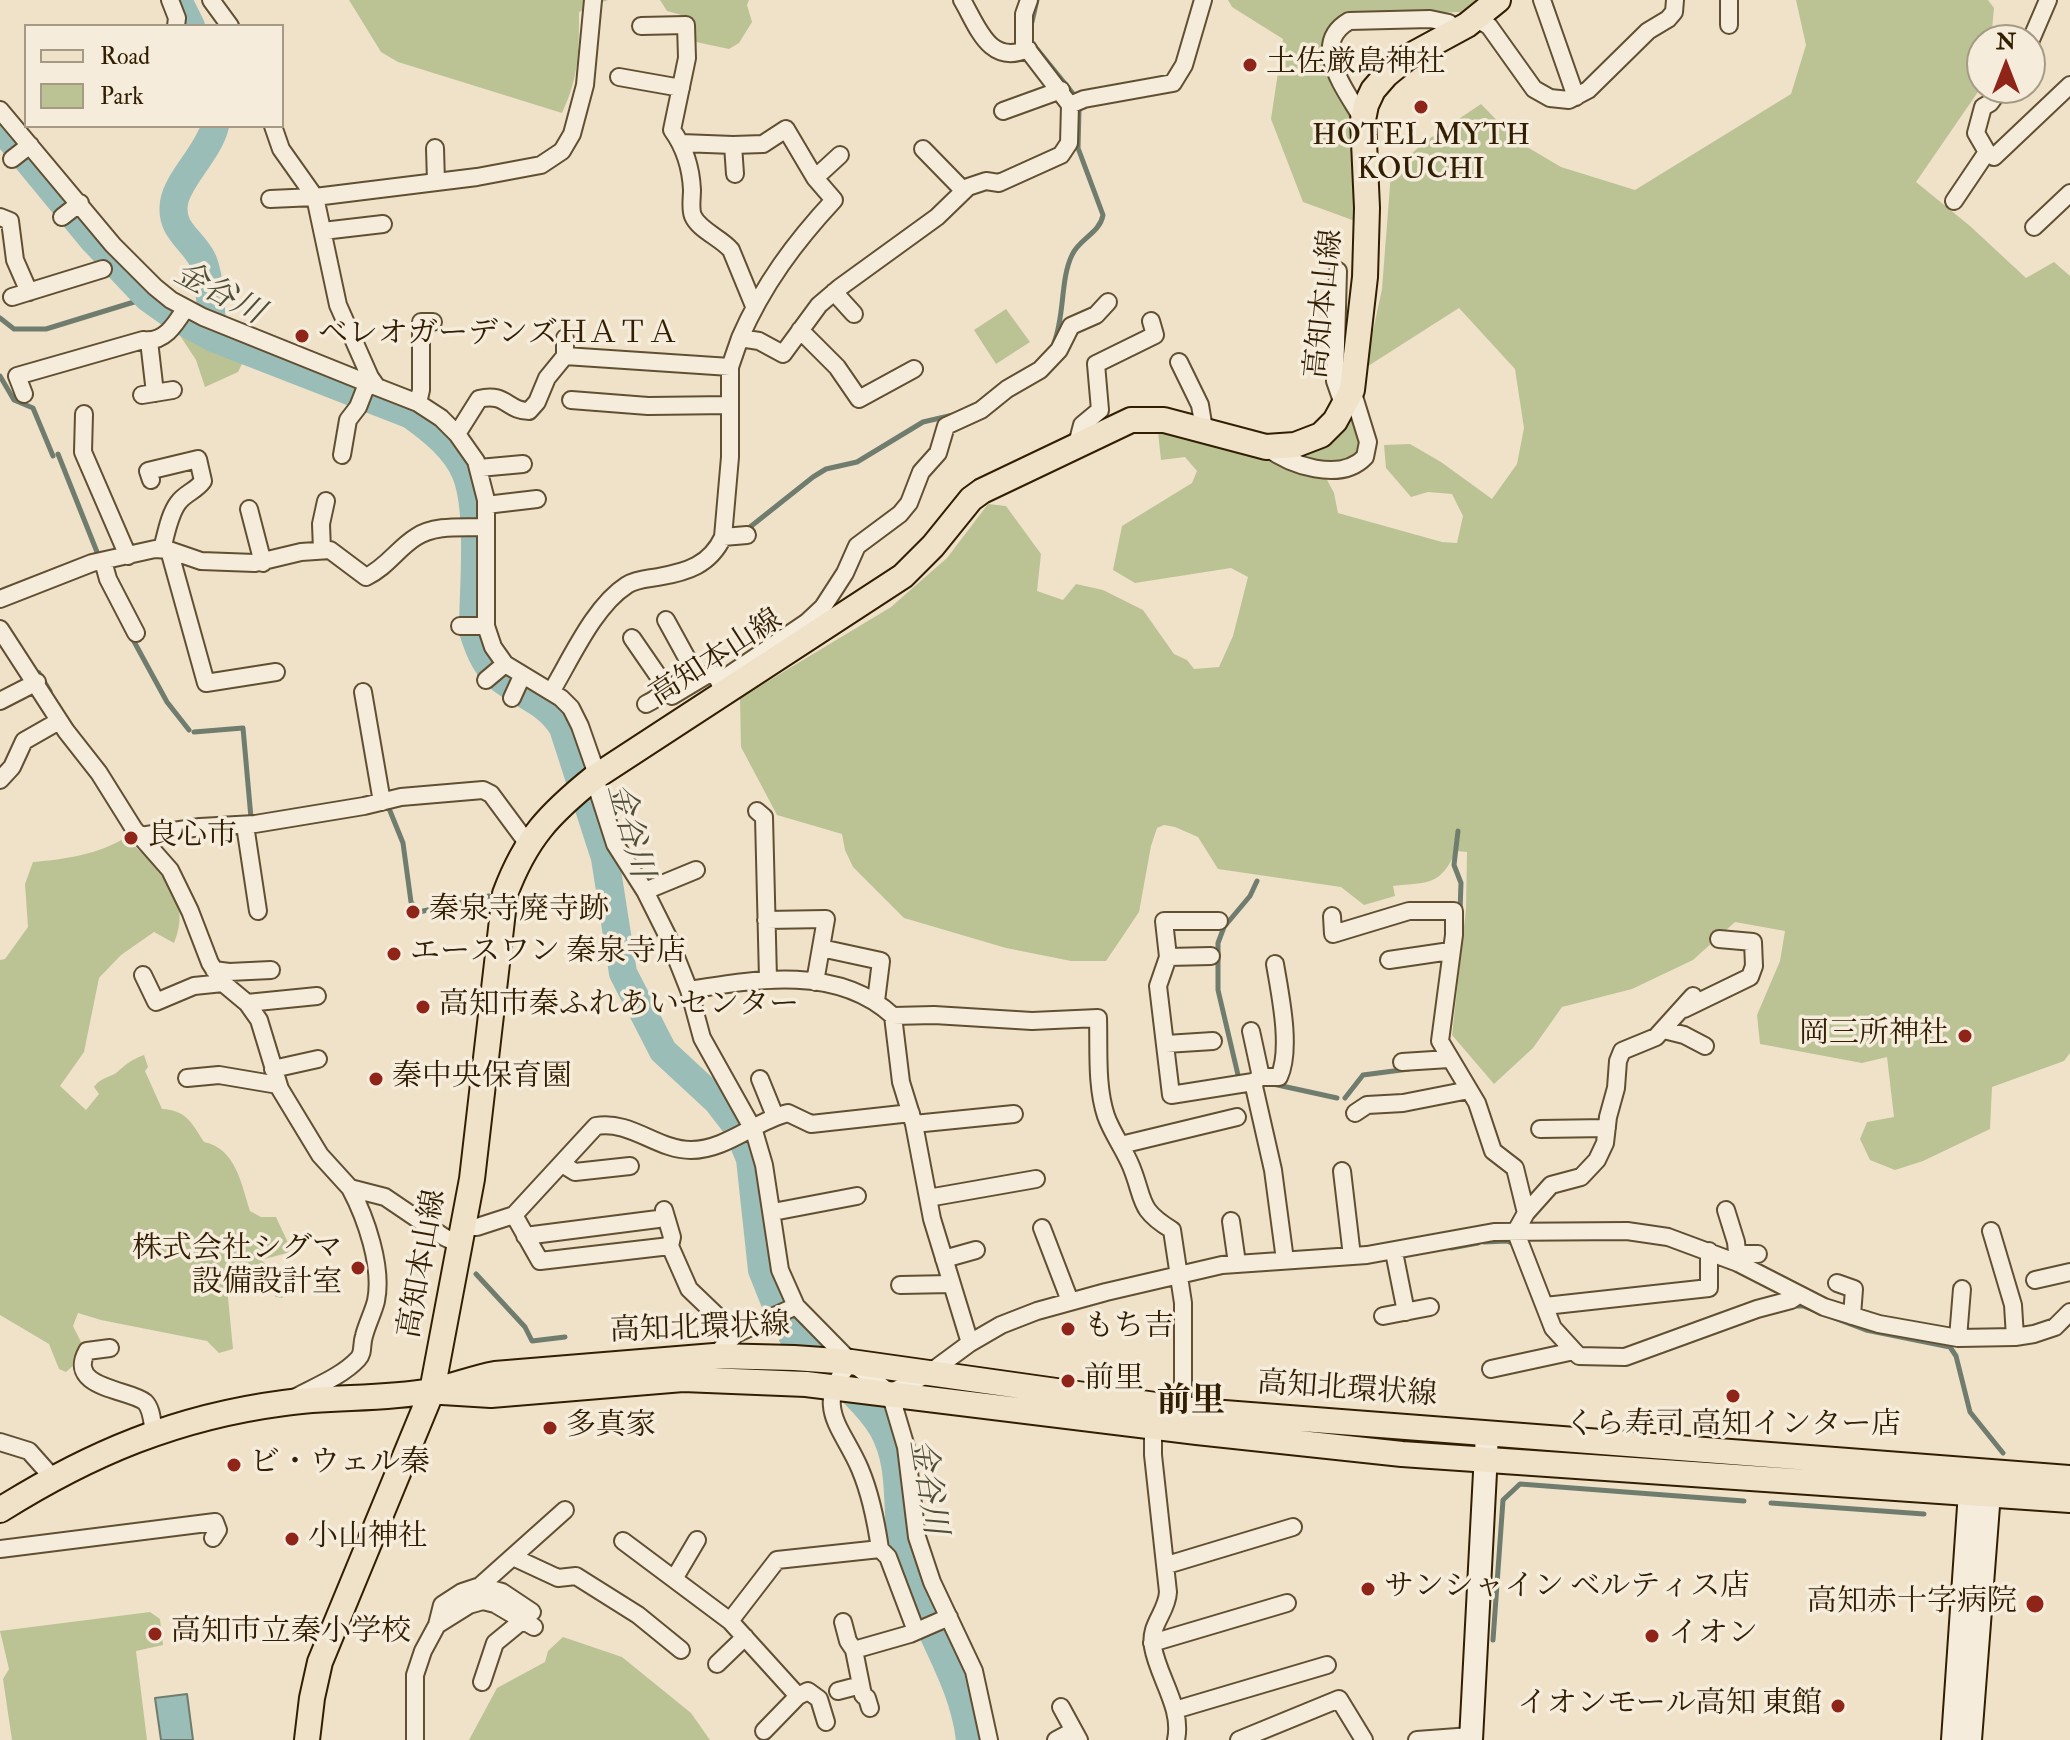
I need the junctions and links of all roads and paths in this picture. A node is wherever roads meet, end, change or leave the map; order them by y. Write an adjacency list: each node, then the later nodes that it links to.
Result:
1 (170, 0): 12 (street)
2 (593, 0): 40 (street)
3 (962, 0): 18 (street)
4 (1029, 0): 18 (street)
5 (1203, 0): 24 (street)
6 (1498, 0): 15 (main road, 高知本山線)
7 (1542, 0): 23 (street)
8 (1675, 0): 23 (street)
9 (1729, 0): 16 (street)
10 (2048, 0): 14 (street)
11 (215, 1): 13 (street)
12 (176, 24)
13 (229, 24)
14 (2038, 24)
15 (1465, 25): 23 (street); 28 (main road, 高知本山線); 28 (street)
16 (1729, 25)
17 (641, 26): 21 (street)
18 (1028, 49): 22 (street)
19 (619, 77): 21 (street)
20 (2070, 85): 35 (street)
21 (681, 88): 30 (street)
22 (1061, 90): 24 (street); 27 (street)
23 (1576, 97)
24 (1077, 102): 41 (street)
25 (1988, 104): 35 (street)
26 (0, 110): 31 (street)
27 (1003, 111)
28 (1363, 120): 72 (main road, 高知本山線)
29 (274, 128): 43 (street)
30 (681, 143): 32 (street); 56 (street)
31 (29, 145): 37 (street); 46 (street)
32 (733, 145): 38 (street); 39 (street)
33 (435, 148): 40 (street)
34 (923, 149): 41 (street)
35 (1987, 152): 45 (street)
36 (840, 155): 39 (street)
37 (12, 159)
38 (735, 174)
39 (815, 178): 56 (street)
40 (436, 182): 43 (street)
41 (964, 191): 54 (street)
42 (2070, 193): 50 (street)
43 (315, 197): 44 (street); 51 (street)
44 (270, 199)
45 (1954, 201)
46 (79, 203): 48 (street); 57 (street)
47 (0, 217): 52 (street)
48 (62, 217)
49 (383, 224): 51 (street)
50 (2034, 227)
51 (323, 231): 69 (street)
52 (103, 269)
53 (1338, 271): 72 (street)
54 (834, 292): 58 (street); 61 (street)
55 (1108, 302): 107 (street)
56 (754, 306): 63 (street)
57 (184, 310): 64 (street); 69 (street)
58 (854, 314)
59 (1151, 321): 79 (street)
60 (433, 322): 74 (street)
61 (800, 330): 63 (street); 68 (street)
62 (565, 338): 65 (street)
63 (740, 338): 67 (street)
64 (149, 341): 70 (street); 71 (street)
65 (565, 356): 67 (street); 78 (street)
66 (1179, 362): 77 (street)
67 (730, 367): 75 (street)
68 (914, 369)
69 (370, 387): 74 (street); 81 (street)
70 (173, 390)
71 (24, 394)
72 (1348, 399): 80 (main road, 高知本山線); 80 (street)
73 (571, 400): 75 (street)
74 (418, 403): 78 (street)
75 (730, 405): 109 (street)
76 (84, 414): 92 (street)
77 (1204, 429): 79 (main road, 高知本山線); 80 (main road, 高知本山線)
78 (457, 434): 83 (street)
79 (1077, 444): 107 (main road, 高知本山線)
80 (1266, 447)
81 (342, 455)
82 (523, 464): 83 (street)
83 (479, 468): 87 (street)
84 (151, 480): 90 (street)
85 (537, 499): 87 (street)
86 (326, 501): 91 (street)
87 (486, 505): 89 (street)
88 (249, 509): 94 (street)
89 (484, 527): 91 (street); 98 (street)
90 (165, 549): 92 (street); 94 (street); 103 (street)
91 (322, 550): 94 (street)
92 (128, 556): 93 (street)
93 (103, 561): 95 (street); 100 (street)
94 (263, 563)
95 (0, 599)
96 (666, 620): 110 (street)
97 (460, 626): 98 (street)
98 (484, 627): 102 (street)
99 (0, 631): 106 (street)
100 (136, 633)
101 (632, 638): 110 (street)
102 (503, 666): 104 (street); 105 (street)
103 (276, 672)
104 (521, 679): 109 (street); 111 (street)
105 (486, 680)
106 (37, 682): 112 (street); 114 (street)
107 (722, 686): 110 (street); 116 (main road, 高知本山線)
108 (363, 692): 117 (street)
109 (551, 692): 116 (street)
110 (669, 692): 113 (street)
111 (512, 698)
112 (0, 701)
113 (646, 704)
114 (59, 721): 115 (street); 120 (street)
115 (0, 780)
116 (587, 784): 121 (main road, 高知本山線); 123 (street)
117 (384, 803): 119 (street); 121 (street)
118 (757, 811): 126 (street)
119 (245, 825): 120 (street); 124 (street)
120 (140, 836): 137 (street)
121 (528, 844): 184 (main road, 高知本山線)
122 (696, 870): 123 (street)
123 (645, 891): 140 (street)
124 (258, 911)
125 (1332, 916): 130 (street)
126 (766, 920): 129 (street); 138 (street)
127 (1219, 921): 132 (street)
128 (1719, 939): 145 (street)
129 (821, 948): 139 (street); 143 (street)
130 (1450, 951): 133 (street); 153 (street)
131 (1211, 956): 132 (street)
132 (1168, 957): 150 (street)
133 (1389, 960)
134 (1275, 964): 158 (street)
135 (271, 970): 137 (street)
136 (143, 975): 137 (street)
137 (219, 976): 144 (street)
138 (768, 979): 139 (street); 140 (street)
139 (815, 982): 143 (street)
140 (689, 990): 165 (street)
141 (317, 996): 144 (street)
142 (1693, 996): 145 (street)
143 (876, 1001): 146 (street)
144 (247, 1003): 155 (street)
145 (1676, 1013): 147 (street)
146 (893, 1016): 164 (street); 168 (street)
147 (1664, 1030): 151 (street); 166 (street)
148 (1251, 1031): 158 (street)
149 (1213, 1041): 150 (street)
150 (1166, 1044): 158 (street)
151 (1705, 1046)
152 (318, 1059): 155 (street)
153 (1449, 1059): 154 (street); 159 (street)
154 (1402, 1062)
155 (276, 1077): 156 (street); 173 (street)
156 (187, 1078)
157 (760, 1079): 162 (street)
158 (1257, 1079): 194 (street)
159 (1469, 1090): 160 (street); 178 (street)
160 (1355, 1113)
161 (1014, 1114): 164 (street)
162 (775, 1116): 164 (street); 165 (street)
163 (1237, 1117): 168 (street)
164 (912, 1119): 175 (street)
165 (751, 1126): 169 (street); 177 (street)
166 (1607, 1128): 167 (street); 178 (street)
167 (1540, 1129)
168 (1121, 1145): 197 (street)
169 (562, 1164): 170 (street); 179 (street)
170 (630, 1166)
171 (1342, 1171): 191 (street)
172 (1036, 1179): 175 (street)
173 (350, 1188): 184 (street); 224 (street)
174 (857, 1196): 177 (street)
175 (928, 1198): 192 (street)
176 (1726, 1210): 193 (street)
177 (773, 1212): 207 (street)
178 (1526, 1213): 182 (street)
179 (514, 1215): 184 (street); 185 (street)
180 (1231, 1221): 195 (street)
181 (1042, 1228): 204 (street)
182 (1516, 1231): 188 (street); 189 (street); 205 (street)
183 (1991, 1231): 213 (street)
184 (461, 1236): 222 (main road, 高知本山線)
185 (525, 1236): 186 (street); 186 (street)
186 (670, 1246): 212 (street)
187 (976, 1250): 192 (street)
188 (1709, 1251): 193 (street); 205 (street)
189 (1394, 1252): 191 (street); 208 (street)
190 (1758, 1254): 193 (street)
191 (1352, 1256): 194 (street)
192 (944, 1259): 200 (street)
193 (1738, 1259): 203 (street)
194 (1285, 1260): 195 (street)
195 (1237, 1263): 197 (street)
196 (2070, 1272): 198 (street)
197 (1179, 1274): 204 (street); 225 (street)
198 (2035, 1280)
199 (1837, 1283): 211 (street)
200 (951, 1284): 201 (street); 215 (street)
201 (900, 1285)
202 (1962, 1289): 214 (street)
203 (1797, 1296): 211 (street); 217 (street)
204 (1070, 1301): 215 (street)
205 (1545, 1306): 217 (street)
206 (1430, 1307): 208 (street)
207 (792, 1308): 212 (street); 220 (street)
208 (1406, 1312): 210 (street)
209 (2070, 1312): 213 (street)
210 (1383, 1316)
211 (1852, 1316): 214 (street)
212 (736, 1334): 218 (street)
213 (2015, 1337): 214 (street)
214 (1958, 1338)
215 (970, 1343): 221 (street)
216 (110, 1348): 227 (street)
217 (1574, 1351): 219 (street)
218 (714, 1356): 220 (main road, 高知北環状線); 222 (main road, 高知北環状線)
219 (1491, 1369)
220 (840, 1370): 221 (main road, 高知北環状線); 222 (main road, 高知北環状線); 223 (street); 223 (main road, 高知北環状線); 242 (street)
221 (928, 1374): 223 (street); 225 (main road, 高知北環状線)
222 (432, 1391): 224 (main road, 高知北環状線); 271 (main road, 高知本山線)
223 (890, 1393): 226 (main road, 高知北環状線); 248 (street)
224 (286, 1402): 227 (main road, 高知北環状線)
225 (1183, 1409): 228 (main road, 高知北環状線)
226 (1153, 1427): 230 (main road, 高知北環状線); 244 (street)
227 (154, 1432): 231 (main road, 高知北環状線)
228 (1487, 1434): 230 (street); 233 (main road, 高知北環状線)
229 (0, 1442): 231 (street)
230 (1486, 1459): 233 (main road, 高知北環状線); 270 (street)
231 (53, 1478): 235 (main road, 高知北環状線)
232 (2070, 1478): 233 (main road, 高知北環状線)
233 (1980, 1485): 234 (main road, 高知北環状線); 279 (street); 280 (street)
234 (2070, 1500)
235 (0, 1510)
236 (565, 1510): 243 (street)
237 (1293, 1527): 244 (street)
238 (213, 1538): 241 (street)
239 (697, 1540): 245 (street)
240 (623, 1541): 245 (street)
241 (0, 1549)
242 (880, 1549): 250 (street); 253 (street)
243 (515, 1558): 246 (street); 256 (street)
244 (1167, 1565): 255 (street)
245 (674, 1579): 250 (street)
246 (480, 1586): 249 (street); 252 (street)
247 (1287, 1603): 255 (street)
248 (945, 1619): 253 (street); 273 (street)
249 (530, 1620): 252 (street); 260 (street)
250 (730, 1621): 254 (street)
251 (843, 1622): 257 (street)
252 (437, 1625): 272 (street)
253 (918, 1630): 257 (street)
254 (745, 1637): 258 (street); 263 (street)
255 (1152, 1643): 266 (street)
256 (681, 1650)
257 (854, 1650): 261 (street)
258 (717, 1664)
259 (1327, 1665): 266 (street)
260 (482, 1682)
261 (861, 1685): 262 (street); 265 (street)
262 (838, 1691)
263 (798, 1696): 267 (street); 268 (street)
264 (1061, 1707): 269 (street)
265 (870, 1708)
266 (1175, 1710): 275 (street)
267 (826, 1722)
268 (764, 1731)
269 (1076, 1735): 274 (street)
270 (1471, 1738): 278 (street)
271 (307, 1740)
272 (415, 1740)
273 (989, 1740)
274 (1056, 1740)
275 (1176, 1740)
276 (1239, 1740): 277 (street)
277 (1364, 1740)
278 (1417, 1740)
279 (1953, 1740)
280 (1970, 1740)

